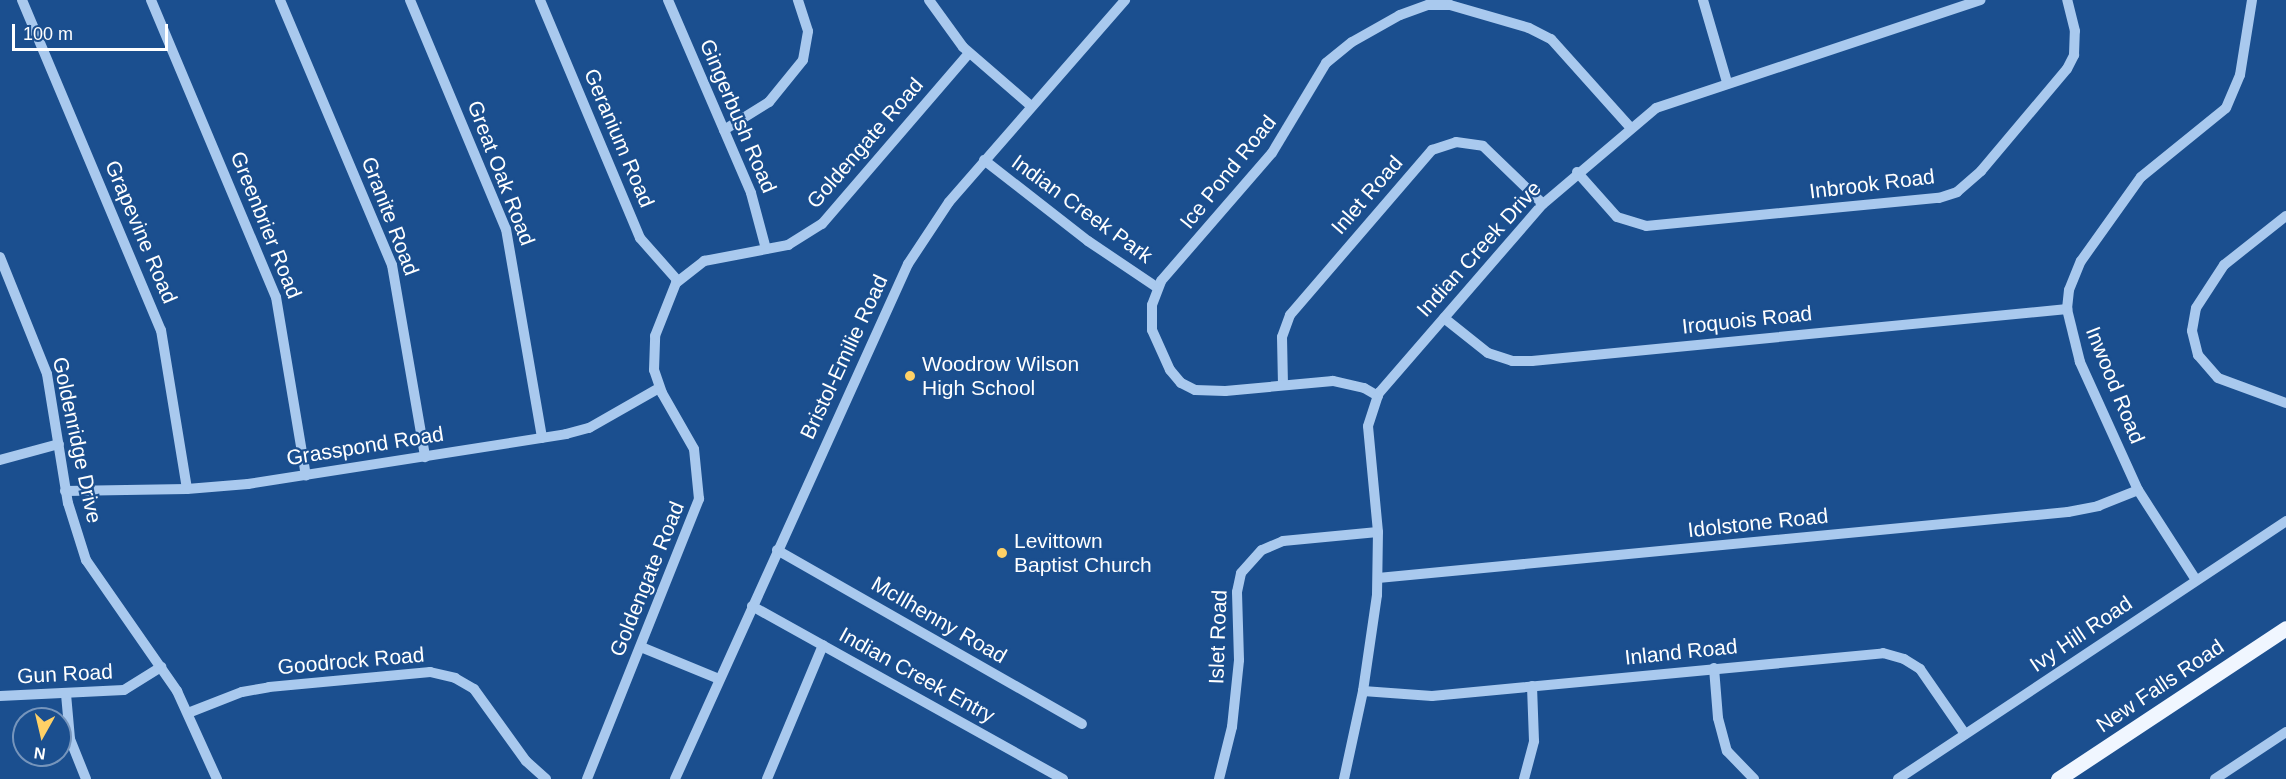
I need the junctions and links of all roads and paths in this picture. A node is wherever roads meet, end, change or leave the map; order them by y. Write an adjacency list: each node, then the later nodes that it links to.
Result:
1 (22, 0): 38 (street, Grapevine Road)
2 (152, 0): 37 (street, Greenbrier Road)
3 (280, 0): 35 (street, Granite Road)
4 (410, 0): 33 (street, Great Oak Road)
5 (540, 0): 25 (street, Geranium Road)
6 (668, 0): 18 (street, Gingerbush Road)
7 (798, 0): 18 (street)
8 (929, 0): 14 (street)
9 (1125, 0): 16 (street, Bristol-Emilie Road)
10 (1703, 0): 15 (street)
11 (1980, 0): 15 (street, Indian Creek Drive)
12 (2067, 0): 20 (street, Inbrook Road)
13 (2252, 0): 27 (street, Inwood Road)
14 (969, 53): 16 (street); 23 (street, Goldengate Road)
15 (1727, 82): 17 (street, Indian Creek Drive)
16 (1031, 106): 19 (street, Bristol-Emilie Road)
17 (1630, 127): 20 (street, Indian Creek Drive); 26 (street, Ice Pond Road)
18 (724, 130): 23 (street, Gingerbush Road)
19 (984, 160): 26 (street, Indian Creek Park); 43 (street, Bristol-Emilie Road)
20 (1577, 171): 21 (street, Indian Creek Drive)
21 (1544, 204): 28 (street, Indian Creek Drive); 29 (street, Inlet Road)
22 (2286, 216): 32 (street)
23 (766, 249): 25 (street, Goldengate Road)
24 (0, 257): 34 (street, Goldenridge Drive)
25 (678, 281): 30 (street, Goldengate Road)
26 (1158, 288): 29 (street, Ice Pond Road)
27 (2067, 309): 28 (street, Iroquois Road); 39 (street, Inwood Road)
28 (1444, 318): 31 (street, Indian Creek Drive)
29 (1283, 386): 31 (street, Ice Pond Road)
30 (659, 388): 33 (street, Grasspond Road); 49 (street, Goldengate Road)
31 (1378, 396): 42 (street, Indian Creek Drive)
32 (2286, 404)
33 (542, 438): 35 (street, Grasspond Road)
34 (59, 444): 36 (street); 40 (street, Goldenridge Drive)
35 (424, 457): 37 (street, Grasspond Road)
36 (0, 460)
37 (306, 476): 38 (street, Grasspond Road)
38 (187, 489): 40 (street, Grasspond Road)
39 (2138, 489): 44 (street, Idolstone Road); 45 (street, Inwood Road)
40 (65, 491): 50 (street, Goldenridge Drive)
41 (2286, 521): 45 (street, Ivy Hill Road)
42 (1378, 532): 44 (street, Indian Creek Drive); 69 (street, Islet Road)
43 (777, 550): 46 (street, Bristol-Emilie Road); 58 (street, McIlhenny Road)
44 (1378, 578): 54 (street, Indian Creek Drive)
45 (2196, 580): 60 (street, Ivy Hill Road)
46 (752, 606): 48 (street, Indian Creek Entry); 52 (street, Bristol-Emilie Road)
47 (2286, 628): 74 (main road, New Falls Road)
48 (823, 645): 67 (street); 68 (street, Indian Creek Entry)
49 (641, 647): 52 (street); 65 (street, Goldengate Road)
50 (160, 667): 55 (street, Gun Road); 57 (street, Goldenridge Drive)
51 (1714, 668): 53 (street, Inland Road); 60 (street, Inland Road); 72 (street)
52 (719, 679): 66 (street, Bristol-Emilie Road)
53 (1532, 686): 54 (street, Inland Road); 71 (street)
54 (1363, 692): 70 (street, Indian Creek Drive)
55 (66, 694): 56 (street, Gun Road); 62 (street)
56 (0, 696)
57 (188, 713): 63 (street, Goldenridge Drive); 64 (street, Goodrock Road)
58 (1082, 724)
59 (2286, 732): 75 (street)
60 (1965, 734): 61 (street, Ivy Hill Road)
61 (1914, 775): 73 (street, Ivy Hill Road)
62 (86, 779)
63 (217, 779)
64 (546, 779)
65 (587, 779)
66 (675, 779)
67 (767, 779)
68 (1063, 779)
69 (1219, 779)
70 (1344, 779)
71 (1524, 779)
72 (1754, 779)
73 (1898, 779)
74 (2058, 779)
75 (2215, 779)

